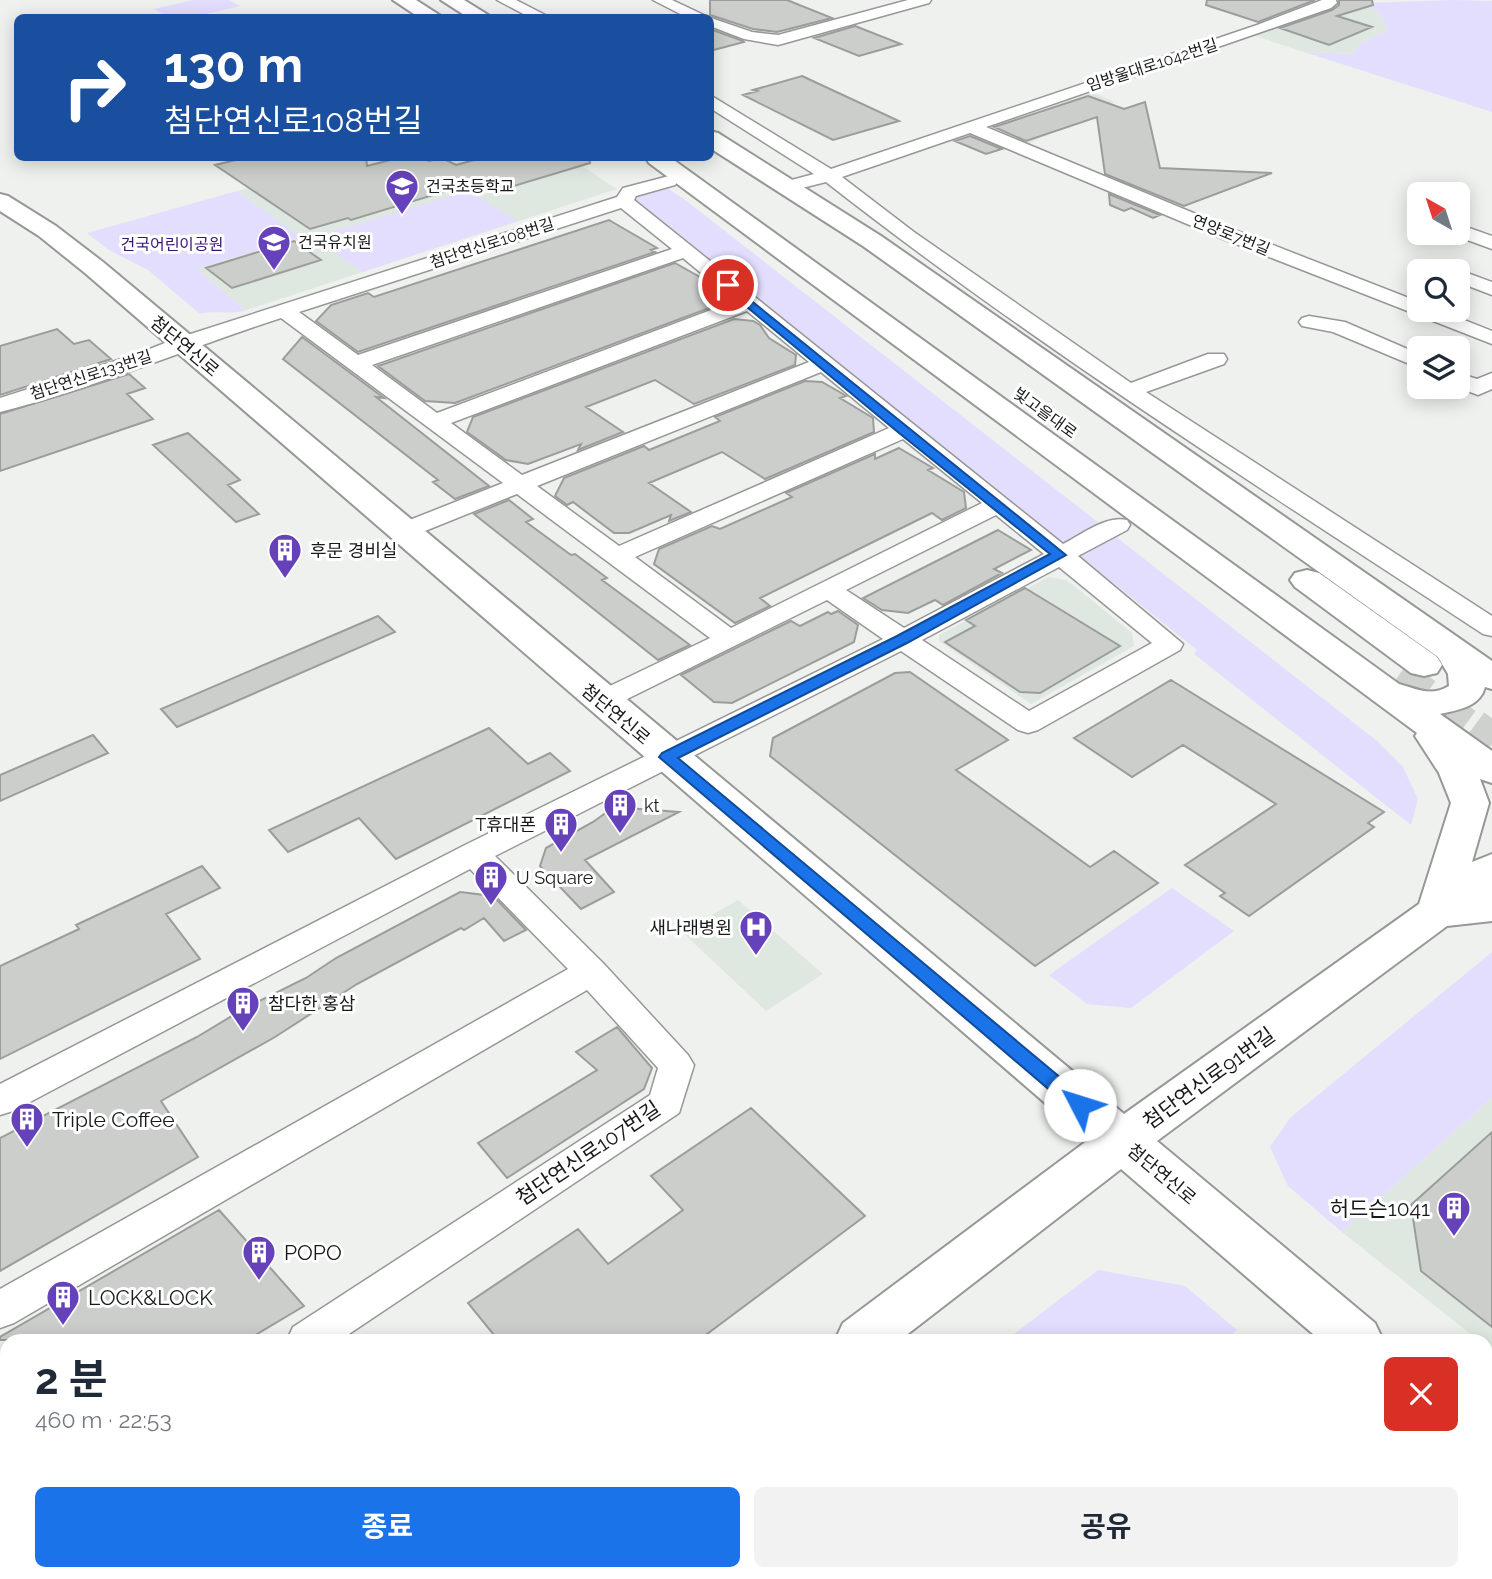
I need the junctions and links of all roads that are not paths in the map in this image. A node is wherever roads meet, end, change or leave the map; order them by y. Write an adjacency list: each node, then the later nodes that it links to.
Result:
1 (426, 0): 9 (main road)
2 (450, 0): 6 (main road)
3 (660, 0): 11 (street)
4 (924, 0): 12 (street)
5 (1329, 0): 14 (street, 임방울대로1042번길)
6 (490, 4): 10 (street)
7 (395, 6): 8 (main road)
8 (422, 14)
9 (452, 14)
10 (529, 14)
11 (692, 14)
12 (714, 23)
13 (714, 103): 19 (street)
14 (971, 127): 19 (street, 임방울대로1042번길); 31 (street, 연양로7번길)
15 (714, 140): 20 (main road)
16 (714, 158): 53 (main road, 빛고을대로)
17 (691, 161): 53 (main road, 빛고을대로)
18 (663, 169): 22 (street, 첨단연신로108번길); 53 (main road)
19 (830, 176): 20 (street, 임방울대로1042번길); 39 (street)
20 (790, 186): 53 (main road)
21 (0, 201): 32 (main road, 첨단연신로)
22 (624, 201): 25 (street); 29 (street, 첨단연신로108번길)
23 (1470, 235): 24 (street)
24 (1492, 243)
25 (686, 251): 28 (street); 35 (street)
26 (1470, 280): 27 (street)
27 (1492, 289)
28 (750, 303): 36 (street); 41 (street)
29 (285, 311): 32 (street, 첨단연신로108번길); 35 (street)
30 (1309, 322): 33 (street)
31 (1492, 338)
32 (182, 343): 40 (street, 첨단연신로133번길); 46 (main road, 첨단연신로)
33 (1407, 357)
34 (1216, 359): 39 (street)
35 (356, 363): 41 (street)
36 (822, 364): 42 (street); 43 (street)
37 (1492, 380): 38 (street)
38 (1470, 384)
39 (1129, 391): 50 (street)
40 (0, 405)
41 (435, 421): 43 (street)
42 (903, 430): 44 (street); 48 (street)
43 (523, 485): 46 (street); 48 (street)
44 (997, 505): 47 (street); 49 (street)
45 (1118, 525): 47 (street)
46 (401, 532): 55 (main road, 첨단연신로)
47 (1059, 555): 52 (street); 52 (street)
48 (617, 556): 51 (street)
49 (827, 589): 51 (street); 52 (street)
50 (1492, 628)
51 (729, 639): 55 (street)
52 (902, 639): 57 (street)
53 (1412, 668): 54 (main road); 56 (main road)
54 (1492, 678)
55 (601, 701): 57 (main road, 첨단연신로)
56 (1423, 720): 58 (main road); 62 (main road)
57 (667, 757): 59 (street); 65 (main road, 첨단연신로)
58 (1492, 770)
59 (474, 854): 63 (street, 첨단연신로107번길); 64 (street)
60 (1492, 867): 62 (main road, 첨단연신로91번길)
61 (1492, 906): 62 (main road)
62 (1437, 912): 65 (main road, 첨단연신로91번길)
63 (591, 972): 66 (street); 67 (street, 첨단연신로107번길)
64 (0, 1101)
65 (1122, 1141): 68 (main road, 첨단연신로91번길); 69 (main road, 첨단연신로)
66 (0, 1310)
67 (316, 1334)
68 (868, 1334)
69 (1350, 1334)

